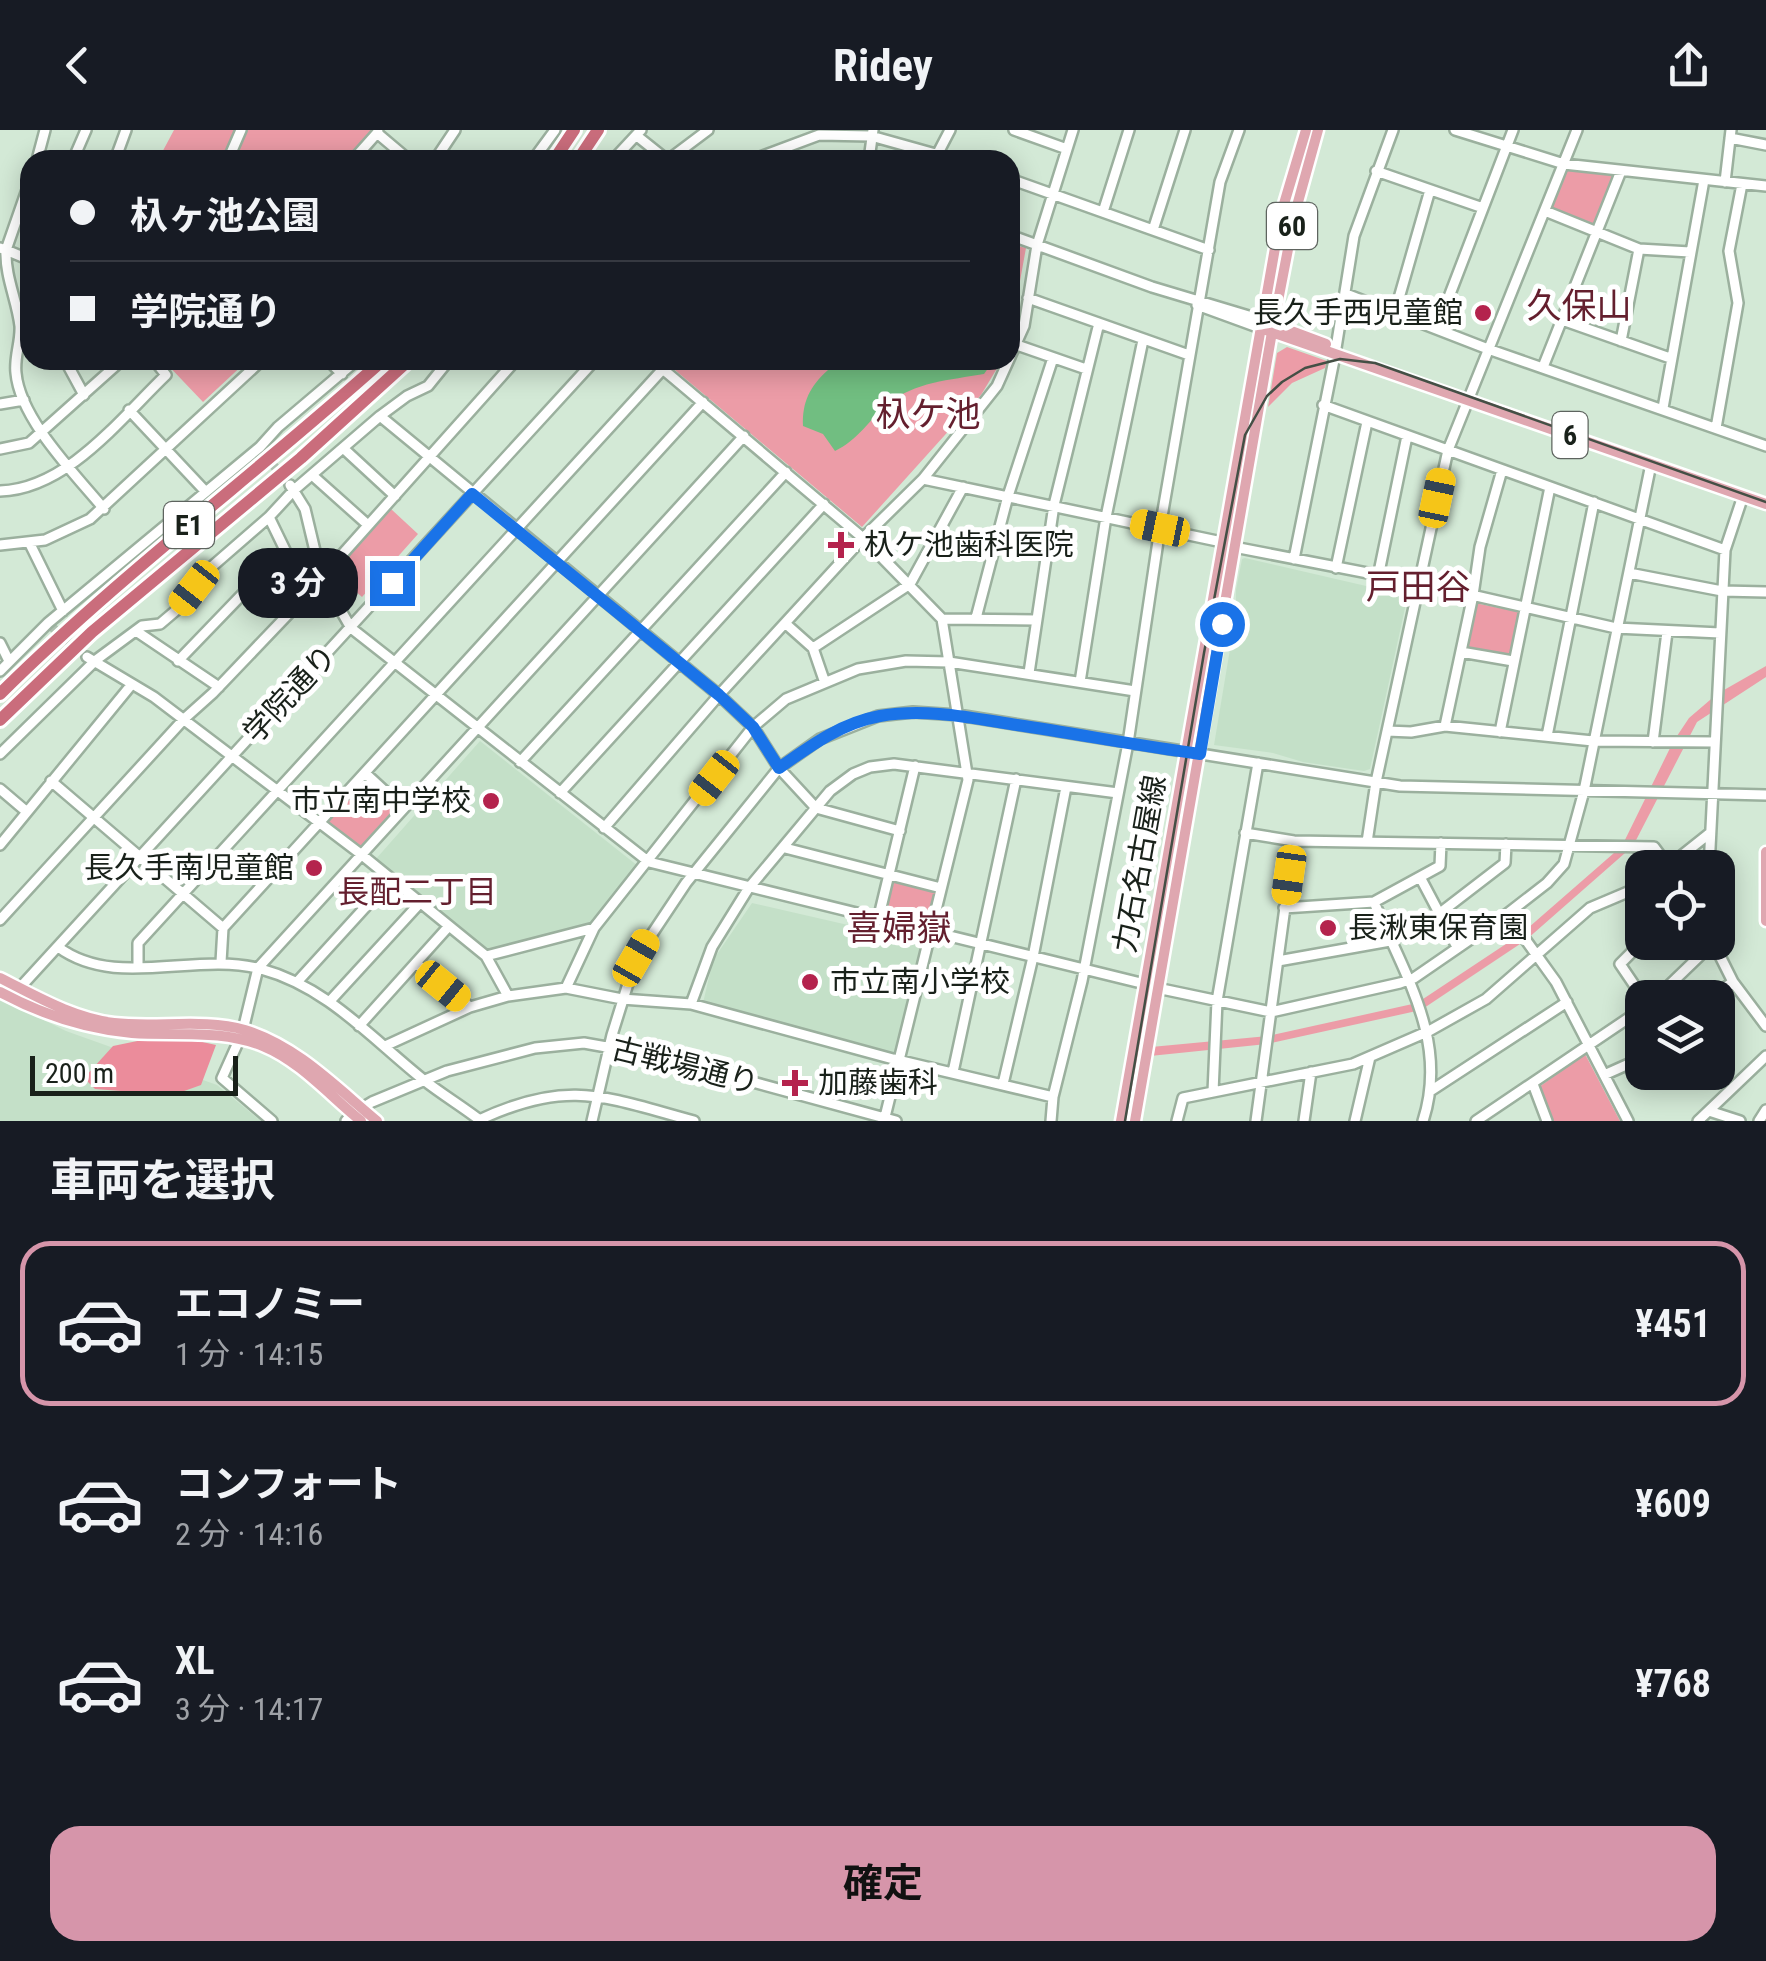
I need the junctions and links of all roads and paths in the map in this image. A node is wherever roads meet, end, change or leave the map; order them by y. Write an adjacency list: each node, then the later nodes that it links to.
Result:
1 (556, 130): 22 (street)
2 (708, 130): 23 (street)
3 (1014, 130): 20 (street)
4 (1073, 130): 20 (street)
5 (1129, 130): 39 (street)
6 (1185, 130): 40 (street)
7 (1239, 130): 46 (street)
8 (1306, 130): 55 (main road, 60)
9 (1318, 130): 55 (main road, 60)
10 (1393, 130): 27 (street)
11 (1455, 130): 19 (street)
12 (1512, 130): 19 (street)
13 (1577, 130): 26 (street)
14 (378, 132): 21 (street)
15 (819, 132): 16 (street); 24 (street)
16 (872, 133): 25 (street)
17 (1730, 134): 18 (street); 30 (street)
18 (1766, 145)
19 (1505, 147): 26 (street); 37 (street)
20 (1067, 149): 35 (street)
21 (398, 150)
22 (541, 150)
23 (681, 150)
24 (776, 150)
25 (928, 150)
26 (1564, 164): 28 (street); 38 (street)
27 (1376, 171): 34 (street); 49 (street)
28 (1622, 171): 29 (street); 41 (street)
29 (1704, 180): 30 (street); 47 (street)
30 (1725, 182): 32 (street)
31 (1020, 183): 35 (street)
32 (1742, 184): 33 (street); 93 (street)
33 (1766, 186)
34 (1430, 190): 37 (street); 52 (street)
35 (1052, 195): 39 (street); 43 (street)
36 (20, 206): 44 (street)
37 (1483, 208): 56 (street)
38 (1544, 211): 41 (street); 61 (street)
39 (1102, 212): 40 (street)
40 (1152, 230): 46 (street)
41 (1597, 233): 45 (street); 53 (street)
42 (1020, 239): 43 (street)
43 (1037, 245): 50 (street); 51 (street)
44 (3, 249): 48 (street)
45 (1638, 249): 47 (street); 59 (street)
46 (1209, 250): 51 (street)
47 (1690, 252): 65 (street)
48 (5, 289): 85 (street)
49 (1346, 294): 52 (street); 62 (street)
50 (1028, 298): 54 (street); 57 (street)
51 (1200, 303): 55 (street); 63 (street)
52 (1396, 312): 56 (street)
53 (1562, 320): 59 (street); 66 (street)
54 (1098, 323): 58 (street); 67 (street)
55 (1267, 326): 62 (main road, 6); 130 (main road, 力石名古屋線); 133 (main road, 力石名古屋線)
56 (1437, 328): 61 (street)
57 (1020, 336)
58 (1143, 340): 63 (street); 124 (street)
59 (1620, 341): 65 (street)
60 (1020, 346): 64 (street)
61 (1488, 348): 66 (street); 84 (street)
62 (1335, 351): 84 (main road, 6); 88 (street)
63 (1189, 355): 127 (street)
64 (1052, 358): 67 (street); 116 (street)
65 (1670, 358): 89 (street)
66 (1542, 367): 89 (street)
67 (1086, 369): 121 (street)
68 (70, 370): 83 (street)
69 (111, 370): 83 (street)
70 (162, 370): 90 (street)
71 (249, 370): 100 (street)
72 (338, 370): 82 (street)
73 (346, 370): 82 (street)
74 (371, 370): 179 (highway, E1)
75 (398, 370): 184 (highway, E1)
76 (441, 370): 91 (street)
77 (507, 370): 102 (street)
78 (585, 370): 114 (street, 学院通り)
79 (660, 370): 128 (street)
80 (664, 370): 86 (street)
81 (1004, 370): 108 (street)
82 (342, 374): 113 (street)
83 (84, 395): 94 (street)
84 (1469, 398): 101 (street); 103 (main road, 6)
85 (24, 400): 87 (street); 94 (street)
86 (703, 402): 95 (street); 137 (street)
87 (0, 404)
88 (1323, 405): 92 (street); 136 (street)
89 (1663, 408): 93 (street)
90 (129, 410): 100 (street); 104 (street)
91 (380, 416): 98 (street); 102 (street)
92 (1367, 422): 96 (street); 138 (street)
93 (1716, 428): 97 (street)
94 (44, 432): 99 (street); 104 (street)
95 (744, 436): 106 (street); 147 (street)
96 (1407, 436): 101 (street); 141 (street)
97 (1766, 446)
98 (343, 448): 107 (street); 115 (street)
99 (0, 449)
100 (166, 449): 113 (street); 122 (street)
101 (1448, 450): 105 (street); 143 (street)
102 (430, 460): 114 (street); 115 (street)
103 (1651, 464): 117 (main road, 6); 125 (street)
104 (68, 467): 112 (street); 122 (street)
105 (1502, 470): 109 (street); 146 (street)
106 (786, 472): 119 (street); 158 (street)
107 (312, 475): 110 (street); 126 (street)
108 (923, 479): 111 (street); 129 (street)
109 (1550, 486): 118 (street); 149 (street)
110 (292, 487): 123 (street); 140 (street)
111 (963, 488): 116 (street); 142 (street)
112 (0, 490)
113 (206, 492): 150 (street)
114 (472, 494): 128 (street); 156 (street, 学院通り)
115 (396, 496): 126 (street)
116 (1008, 496): 121 (street); 151 (street)
117 (1742, 496): 120 (main road, 6); 135 (street)
118 (1594, 502): 125 (street); 152 (street)
119 (824, 504): 129 (street); 170 (street)
120 (1766, 504)
121 (1054, 505): 124 (street); 154 (street)
122 (104, 509): 131 (street)
123 (269, 517): 134 (street); 159 (street)
124 (1106, 517): 127 (street); 175 (street)
125 (1640, 519): 135 (street); 139 (street)
126 (368, 525): 140 (street)
127 (1160, 528): 130 (street); 178 (street)
128 (516, 530): 137 (street); 169 (street)
129 (863, 538): 142 (street); 155 (street)
130 (1222, 542): 195 (main road, 力石名古屋線)
131 (30, 544): 132 (street); 150 (street)
132 (0, 545)
133 (1234, 547): 136 (street); 197 (main road, 力石名古屋線)
134 (285, 550): 148 (street); 167 (street)
135 (1724, 550): 144 (street)
136 (1294, 559): 138 (street)
137 (557, 563): 147 (street); 180 (street)
138 (1336, 568): 141 (street)
139 (1628, 573): 144 (street); 157 (street)
140 (321, 576): 148 (street); 156 (street)
141 (1378, 577): 143 (street)
142 (910, 584): 153 (street); 163 (street)
143 (1419, 584): 146 (street); 188 (street)
144 (1722, 591): 145 (street); 161 (street)
145 (1766, 592)
146 (1473, 595): 149 (street); 164 (street)
147 (598, 596): 158 (street); 186 (street)
148 (297, 604): 177 (street)
149 (1524, 607): 152 (street); 168 (street)
150 (63, 611): 166 (street)
151 (976, 618): 153 (street); 154 (street)
152 (1571, 618): 157 (street); 190 (street)
153 (942, 619): 171 (street)
154 (1036, 620): 173 (street)
155 (786, 624): 163 (street); 181 (street)
156 (351, 628): 169 (street); 198 (street, 学院通り)
157 (1616, 628): 160 (street); 191 (street)
158 (640, 630): 170 (street); 199 (street)
159 (136, 631): 165 (street); 167 (street)
160 (1667, 632): 161 (street); 193 (street)
161 (1720, 633): 194 (street)
162 (0, 643): 166 (street)
163 (813, 648): 174 (street)
164 (1461, 652): 168 (street); 185 (street)
165 (91, 658): 176 (street); 196 (street)
166 (9, 660): 172 (street)
167 (178, 660): 177 (street)
168 (1513, 661): 189 (street)
169 (394, 662): 180 (street); 210 (street)
170 (679, 662): 181 (street); 212 (street)
171 (949, 662): 173 (street); 174 (street); 182 (street)
172 (0, 671)
173 (1029, 673): 175 (street)
174 (824, 680): 187 (street)
175 (1080, 682): 178 (street)
176 (132, 684): 183 (street); 206 (street)
177 (219, 687): 183 (street)
178 (1134, 691): 192 (street)
179 (0, 694)
180 (437, 694): 186 (street); 204 (street)
181 (719, 695): 187 (street); 221 (street)
182 (958, 716): 192 (street); 202 (street); 203 (street)
183 (184, 719): 198 (street); 219 (street)
184 (0, 720)
185 (1445, 726): 188 (street); 189 (street)
186 (478, 727): 199 (street); 216 (street)
187 (753, 727): 202 (street); 238 (street)
188 (1386, 731): 207 (street)
189 (1500, 732): 190 (street)
190 (1547, 736): 191 (street)
191 (1594, 741): 193 (street); 211 (street)
192 (1128, 742): 195 (street); 213 (street)
193 (1654, 742): 194 (street)
194 (1714, 742): 214 (street)
195 (1185, 752): 197 (street); 279 (main road, 力石名古屋線)
196 (0, 754)
197 (1200, 754): 200 (street); 283 (main road, 力石名古屋線)
198 (233, 755): 210 (street); 235 (street, 学院通り)
199 (520, 762): 212 (street)
200 (1258, 763): 207 (street); 223 (street)
201 (915, 766): 203 (street); 217 (street); 222 (street)
202 (779, 768): 217 (street); 240 (street)
203 (968, 772): 205 (street); 243 (street)
204 (365, 773): 216 (street); 220 (street)
205 (1016, 779): 208 (street); 260 (street)
206 (52, 782): 218 (street); 219 (street)
207 (1376, 782): 211 (street); 226 (street)
208 (1066, 787): 213 (street); 265 (street)
209 (0, 789): 218 (street)
210 (278, 790): 220 (street); 246 (street)
211 (1584, 791): 214 (street); 229 (street)
212 (560, 793): 221 (street)
213 (1118, 793): 273 (street)
214 (1712, 794): 215 (street); 224 (street)
215 (1766, 795)
216 (403, 808): 237 (street)
217 (816, 808): 222 (street); 231 (street)
218 (27, 812): 230 (street)
219 (95, 819): 235 (street); 253 (street)
220 (319, 822): 237 (street); 256 (street)
221 (604, 828): 238 (street)
222 (900, 831): 239 (street)
223 (1245, 833): 225 (street); 289 (street)
224 (1710, 833): 233 (street); 234 (street)
225 (1294, 841): 226 (street); 249 (street)
226 (1367, 842): 227 (street)
227 (1441, 843): 228 (street); 241 (street)
228 (1506, 844): 229 (street); 250 (street)
229 (1571, 844): 232 (street); 251 (street)
230 (0, 845)
231 (785, 848): 239 (street); 244 (street)
232 (1656, 850)
233 (1688, 850)
234 (1709, 850)
235 (142, 852): 246 (street); 261 (street, 学院通り)
236 (1766, 852): 254 (main road)
237 (362, 855): 242 (street); 272 (street)
238 (649, 862): 240 (street); 257 (street)
239 (890, 872): 243 (street); 252 (street)
240 (694, 874): 244 (street); 287 (street)
241 (1420, 877): 248 (street); 250 (street)
242 (391, 879): 247 (street); 278 (street)
243 (942, 888): 258 (street)
244 (748, 889): 252 (street); 291 (street)
245 (1625, 893): 263 (street)
246 (182, 895): 256 (street); 271 (street)
247 (420, 902): 255 (street); 288 (street)
248 (1374, 902): 249 (street); 259 (street)
249 (1284, 908): 268 (street)
250 (1440, 913): 259 (street); 262 (street)
251 (1507, 914): 262 (street); 263 (street)
252 (878, 920): 258 (street)
253 (0, 921)
254 (1766, 921)
255 (449, 926): 264 (street); 270 (street)
256 (223, 928): 269 (street)
257 (594, 928): 264 (street); 282 (street)
258 (930, 933): 260 (street); 304 (street)
259 (1390, 941): 268 (street); 275 (street)
260 (982, 945): 265 (street); 306 (street)
261 (58, 947): 271 (street); 281 (street, 学院通り)
262 (1457, 947): 275 (street)
263 (1537, 955): 290 (street); 297 (street)
264 (486, 956): 285 (street)
265 (1033, 957): 273 (street); 311 (street)
266 (1625, 959): 276 (street)
267 (1695, 960): 277 (street)
268 (1278, 961): 293 (street)
269 (221, 962): 271 (street); 272 (street)
270 (417, 964): 292 (street); 295 (street)
271 (138, 967)
272 (258, 968): 278 (street); 298 (street)
273 (1085, 969): 279 (street); 316 (street)
274 (0, 978): 281 (main road)
275 (1407, 980): 293 (street); 297 (street)
276 (1631, 980)
277 (1675, 980)
278 (298, 981): 288 (street)
279 (1144, 984): 327 (main road, 力石名古屋線)
280 (1735, 985): 296 (street)
281 (18, 987): 286 (street, 学院通り); 298 (main road)
282 (566, 988): 285 (street); 287 (street)
283 (1157, 988): 289 (street); 328 (main road, 力石名古屋線)
284 (0, 992): 286 (main road)
285 (508, 996): 292 (street)
286 (12, 998): 298 (main road)
287 (622, 999): 291 (street); 300 (street)
288 (330, 1001): 295 (street)
289 (1217, 1001): 293 (street); 314 (street)
290 (1566, 1002): 301 (street); 313 (street)
291 (690, 1004): 304 (street)
292 (470, 1007): 299 (street)
293 (1271, 1012): 310 (street)
294 (1625, 1021): 301 (street)
295 (359, 1026): 299 (street)
296 (1766, 1026)
297 (1429, 1032): 303 (street); 313 (street)
298 (242, 1034): 319 (main road); 322 (street)
299 (385, 1046): 309 (street)
300 (610, 1046): 309 (street, 古戦場通り); 315 (street); 321 (street, 古戦場通り)
301 (1588, 1046): 308 (street); 312 (street)
302 (1766, 1056): 318 (street)
303 (1370, 1057): 307 (street); 332 (street)
304 (900, 1061): 306 (street); 321 (street)
305 (1625, 1066): 308 (street)
306 (953, 1072): 311 (street)
307 (1310, 1072): 310 (street); 331 (street)
308 (1604, 1075): 336 (street)
309 (424, 1080): 319 (street, 古戦場通り); 320 (street)
310 (1262, 1082): 314 (street); 330 (street)
311 (1003, 1084): 316 (street)
312 (1533, 1084): 334 (street); 335 (street)
313 (1432, 1090): 333 (street)
314 (1214, 1092): 329 (street)
315 (597, 1095): 320 (street); 324 (street); 325 (street)
316 (1054, 1097): 326 (street)
317 (1766, 1110): 339 (street)
318 (1709, 1111): 337 (street); 338 (street)
319 (355, 1116): 323 (main road)
320 (480, 1120)
321 (888, 1120)
322 (272, 1121)
323 (377, 1121)
324 (592, 1121)
325 (694, 1121)
326 (1051, 1121)
327 (1120, 1121)
328 (1135, 1121)
329 (1178, 1121)
330 (1256, 1121)
331 (1304, 1121)
332 (1355, 1121)
333 (1423, 1121)
334 (1476, 1121)
335 (1547, 1121)
336 (1628, 1121)
337 (1698, 1121)
338 (1740, 1121)
339 (1759, 1121)

